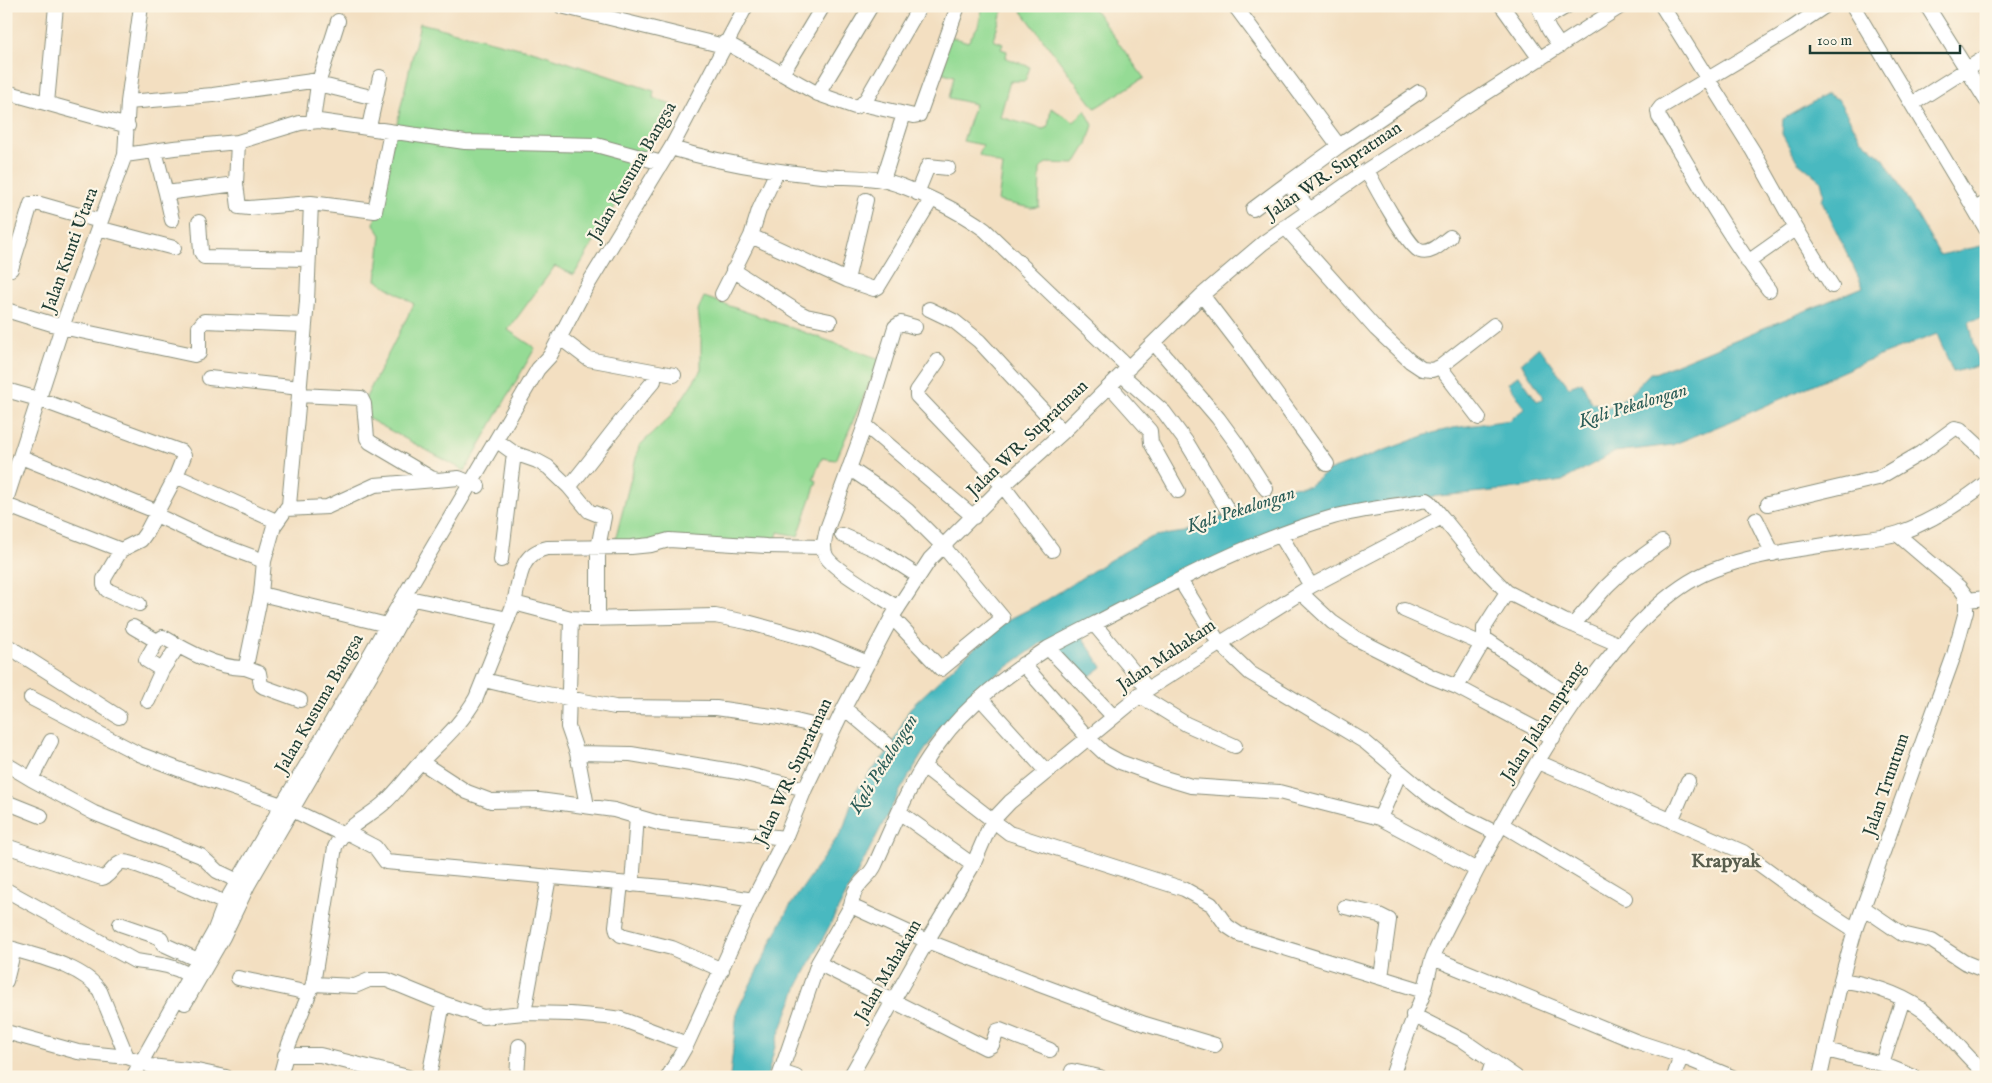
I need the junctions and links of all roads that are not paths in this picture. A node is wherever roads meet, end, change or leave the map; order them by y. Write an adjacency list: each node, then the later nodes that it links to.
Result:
1 (56, 6): 35 (street)
2 (141, 6): 34 (street, Jalan Kunti Utara)
3 (562, 6): 18 (street)
4 (746, 6): 21 (street, Jalan Kusuma Bangsa)
5 (823, 6): 25 (street)
6 (871, 6): 31 (street)
7 (920, 6): 36 (street)
8 (958, 6): 38 (street)
9 (1235, 6): 44 (street)
10 (1502, 6): 22 (street)
11 (1538, 6): 20 (street)
12 (1567, 6): 20 (street)
13 (1621, 6): 20 (street, Jalan WR. Supratman)
14 (1662, 6): 27 (street)
15 (1825, 6): 27 (street)
16 (1853, 6): 37 (street)
17 (1926, 6): 24 (street)
18 (599, 11): 21 (street)
19 (338, 20): 28 (street)
20 (1552, 34): 22 (street, Jalan WR. Supratman)
21 (725, 44): 25 (street); 45 (street, Jalan Kusuma Bangsa)
22 (1535, 52): 50 (street, Jalan WR. Supratman)
23 (1986, 58): 24 (street)
24 (1967, 69): 33 (street); 37 (street)
25 (782, 74): 31 (street)
26 (380, 77): 32 (street)
27 (1707, 79): 67 (street); 73 (street)
28 (318, 82): 32 (street); 34 (street); 39 (street)
29 (6, 92): 35 (street)
30 (1419, 92): 44 (street)
31 (818, 94): 36 (street)
32 (375, 98): 41 (street)
33 (1986, 100)
34 (128, 102): 40 (street, Jalan Kunti Utara)
35 (47, 103): 40 (street)
36 (862, 104): 38 (street)
37 (1912, 104): 60 (street)
38 (904, 114): 52 (street)
39 (313, 121): 41 (street); 43 (street)
40 (128, 126): 47 (street, Jalan Kunti Utara)
41 (369, 127): 42 (street)
42 (391, 132): 48 (street); 59 (street)
43 (238, 142): 46 (street); 54 (street)
44 (1338, 146): 53 (street)
45 (671, 148): 48 (street, Jalan Kusuma Bangsa); 51 (street)
46 (155, 151): 47 (street); 55 (street)
47 (126, 155): 65 (street, Jalan Kunti Utara)
48 (662, 163): 88 (street, Jalan Kusuma Bangsa)
49 (948, 168): 56 (street)
50 (1367, 170): 62 (street, Jalan WR. Supratman); 70 (street)
51 (777, 171): 52 (street); 69 (street)
52 (883, 180): 56 (street)
53 (1288, 183): 61 (street); 62 (street)
54 (236, 184): 55 (street); 59 (street)
55 (166, 193): 63 (street)
56 (918, 193): 58 (street)
57 (866, 200): 76 (street)
58 (931, 200): 76 (street); 92 (street)
59 (311, 202): 72 (street)
60 (1979, 204): 68 (street)
61 (1253, 209)
62 (1309, 209): 66 (street, Jalan WR. Supratman)
63 (172, 220)
64 (199, 222): 72 (street)
65 (99, 224): 71 (street); 74 (street); 86 (street, Jalan Kunti Utara)
66 (1285, 227): 80 (street, Jalan WR. Supratman); 91 (street)
67 (1796, 228): 73 (street); 77 (street)
68 (1986, 229)
69 (751, 236): 75 (street); 76 (street)
70 (1450, 237)
71 (174, 248)
72 (308, 259): 84 (street)
73 (1748, 262): 78 (street)
74 (11, 269)
75 (733, 270): 79 (street); 83 (street)
76 (847, 280)
77 (1832, 286)
78 (1769, 290)
79 (722, 294)
80 (1202, 295): 89 (street, Jalan WR. Supratman); 107 (street)
81 (929, 309): 102 (street)
82 (6, 310): 86 (street)
83 (830, 321)
84 (304, 325): 86 (street); 98 (street)
85 (1494, 325): 91 (street)
86 (62, 327): 99 (street, Jalan Kunti Utara)
87 (915, 327): 101 (street)
88 (559, 337): 93 (street); 103 (street, Jalan Kusuma Bangsa)
89 (1154, 343): 92 (street, Jalan WR. Supratman); 115 (street)
90 (938, 361): 113 (street)
91 (1440, 367): 100 (street)
92 (1125, 371): 96 (street, Jalan WR. Supratman); 121 (street)
93 (674, 375)
94 (209, 378): 98 (street)
95 (654, 381): 114 (street)
96 (1110, 386): 102 (street, Jalan WR. Supratman); 116 (street)
97 (6, 390): 99 (street)
98 (299, 391): 110 (street); 120 (street)
99 (38, 399): 106 (street, Jalan Kunti Utara); 109 (street)
100 (1479, 418)
101 (865, 425): 108 (street); 124 (street)
102 (1063, 432): 113 (street, Jalan WR. Supratman)
103 (499, 442): 104 (street); 111 (street, Jalan Kusuma Bangsa)
104 (514, 453): 114 (street); 137 (street)
105 (1986, 453): 118 (street)
106 (20, 457): 117 (street, Jalan Kunti Utara); 122 (street)
107 (1327, 464)
108 (849, 468): 131 (street); 132 (street)
109 (176, 476): 122 (street); 126 (street)
110 (436, 480): 111 (street); 120 (street)
111 (474, 484): 144 (street, Jalan Kusuma Bangsa)
112 (1986, 484): 127 (street, Jalan Jalan mprang)
113 (1004, 486): 124 (street, Jalan WR. Supratman); 135 (street)
114 (569, 487): 133 (street)
115 (1266, 489)
116 (1178, 491)
117 (6, 500)
118 (1768, 504)
119 (6, 505): 134 (street)
120 (286, 509): 126 (street)
121 (1227, 509)
122 (157, 514): 134 (street); 138 (street)
123 (1442, 516): 129 (street); 141 (street, Jalan Mahakam); 142 (street)
124 (974, 517): 131 (street, Jalan WR. Supratman)
125 (1756, 519): 136 (street)
126 (276, 521): 138 (street)
127 (1897, 534): 136 (street, Jalan Jalan mprang); 146 (street)
128 (842, 535): 139 (street)
129 (1280, 536): 141 (street); 154 (street)
130 (1662, 542): 156 (street)
131 (943, 546): 139 (street, Jalan WR. Supratman); 150 (street)
132 (824, 547): 133 (street); 150 (street)
133 (598, 548): 147 (street); 153 (street)
134 (120, 550): 148 (street)
135 (1052, 550)
136 (1773, 554): 162 (street, Jalan Jalan mprang)
137 (501, 560)
138 (264, 562): 143 (street)
139 (918, 576): 150 (street, Jalan WR. Supratman)
140 (1185, 588): 160 (street)
141 (1306, 590): 160 (street, Jalan Mahakam); 171 (street)
142 (1508, 592): 156 (street); 159 (street)
143 (261, 594): 155 (street); 168 (street)
144 (408, 598): 152 (street); 155 (street, Jalan Kusuma Bangsa); 165 (street, Jalan Kusuma Bangsa)
145 (1986, 598): 146 (street)
146 (1967, 600): 222 (street, Jalan Truntum)
147 (514, 603): 151 (street); 152 (street)
148 (139, 604)
149 (1404, 610): 159 (street)
150 (895, 612): 166 (street, Jalan WR. Supratman)
151 (571, 618): 153 (street); 173 (street)
152 (508, 619): 170 (street)
153 (598, 619): 166 (street)
154 (1094, 624): 164 (street); 172 (street)
155 (387, 625): 165 (street, Jalan Kusuma Bangsa)
156 (1573, 625): 162 (street)
157 (133, 627): 158 (street)
158 (157, 641): 163 (street); 169 (street)
159 (1483, 641): 171 (street); 177 (street)
160 (1219, 643): 172 (street, Jalan Mahakam); 194 (street)
161 (6, 645): 181 (street)
162 (1620, 645): 177 (street, Jalan Jalan mprang)
163 (178, 646): 168 (street); 169 (street)
164 (1048, 648): 167 (street); 180 (street)
165 (378, 652): 200 (street, Jalan Kusuma Bangsa)
166 (868, 663): 179 (street, Jalan WR. Supratman)
167 (1023, 664): 175 (street); 183 (street)
168 (245, 668): 176 (street)
169 (162, 670): 178 (street)
170 (484, 680): 173 (street); 189 (street)
171 (1457, 687): 184 (street)
172 (1144, 692): 180 (street, Jalan Mahakam); 187 (street)
173 (568, 697): 182 (street); 188 (street)
174 (31, 698): 200 (street)
175 (982, 698): 192 (street); 193 (street)
176 (300, 700)
177 (1576, 700): 184 (street, Jalan Jalan mprang)
178 (148, 701)
179 (844, 708): 182 (street, Jalan WR. Supratman); 186 (street)
180 (1113, 716): 183 (street, Jalan Mahakam)
181 (119, 717)
182 (833, 730): 197 (street, Jalan WR. Supratman)
183 (1088, 738): 193 (street, Jalan Mahakam); 204 (street)
184 (1553, 738): 190 (street, Jalan Jalan mprang)
185 (51, 741): 195 (street)
186 (888, 745)
187 (1235, 746)
188 (577, 753): 197 (street); 199 (street)
189 (421, 762): 199 (street); 208 (street)
190 (1538, 762): 206 (street); 207 (street, Jalan Jalan mprang)
191 (6, 764): 195 (street)
192 (923, 766): 201 (street); 205 (street)
193 (1046, 771): 205 (street, Jalan Mahakam)
194 (1400, 772): 204 (street); 207 (street)
195 (31, 780): 214 (street)
196 (1688, 782): 206 (street)
197 (805, 789): 209 (street, Jalan WR. Supratman)
198 (6, 802): 202 (street)
199 (586, 806): 203 (street)
200 (287, 807): 208 (street); 214 (street, Jalan Kusuma Bangsa); 225 (street, Jalan Kusuma Bangsa)
201 (898, 812): 211 (street); 220 (street)
202 (41, 816)
203 (637, 816): 209 (street); 215 (street)
204 (1380, 818): 212 (street)
205 (992, 821): 211 (street, Jalan Mahakam); 234 (street)
206 (1671, 821): 224 (street)
207 (1498, 828): 212 (street, Jalan Jalan mprang); 217 (street)
208 (345, 833): 213 (street); 238 (street)
209 (785, 838): 218 (street, Jalan WR. Supratman)
210 (6, 846): 219 (street)
211 (974, 865): 226 (street, Jalan Mahakam)
212 (1477, 870): 228 (street, Jalan Jalan mprang)
213 (549, 877): 215 (street); 243 (street)
214 (238, 881): 219 (street, Jalan Kusuma Bangsa)
215 (626, 885): 218 (street); 231 (street)
216 (6, 890): 233 (street)
217 (1624, 898)
218 (753, 900): 231 (street, Jalan WR. Supratman)
219 (225, 903): 225 (street, Jalan Kusuma Bangsa)
220 (851, 906): 226 (street); 230 (street)
221 (1345, 907): 234 (street)
222 (1864, 908): 224 (street, Jalan Truntum); 232 (street)
223 (120, 924): 229 (street)
224 (1856, 930): 236 (street, Jalan Truntum)
225 (219, 934): 229 (street, Jalan Kusuma Bangsa); 245 (street, Jalan Kusuma Bangsa)
226 (927, 941): 241 (street, Jalan Mahakam); 248 (street)
227 (10, 948): 237 (street); 254 (street)
228 (1432, 958): 239 (street, Jalan Jalan mprang); 253 (street)
229 (198, 960): 233 (street, Jalan Kusuma Bangsa)
230 (818, 963): 241 (street); 259 (street)
231 (722, 970): 247 (street, Jalan WR. Supratman)
232 (1986, 971)
233 (189, 975): 245 (street, Jalan Kusuma Bangsa)
234 (1381, 977): 239 (street)
235 (238, 978): 238 (street)
236 (1841, 980): 240 (street); 251 (street, Jalan Truntum)
237 (6, 981)
238 (311, 989): 242 (street); 252 (street)
239 (1424, 991): 244 (street, Jalan Jalan mprang)
240 (1903, 999): 256 (street); 260 (street)
241 (893, 1001): 250 (street); 268 (street, Jalan Mahakam)
242 (443, 1003): 243 (street); 264 (street)
243 (524, 1013): 247 (street)
244 (1414, 1014): 255 (street); 270 (street, Jalan Jalan mprang)
245 (169, 1020): 257 (street, Jalan Kusuma Bangsa)
246 (6, 1032): 254 (street)
247 (687, 1044): 266 (street, Jalan WR. Supratman)
248 (1215, 1044)
249 (519, 1046): 265 (street)
250 (1050, 1050)
251 (1826, 1050): 256 (street); 275 (street, Jalan Truntum)
252 (285, 1055): 262 (street); 263 (street)
253 (1681, 1056): 273 (street); 274 (street)
254 (127, 1058): 257 (street)
255 (1493, 1061): 271 (street); 272 (street)
256 (1882, 1064): 276 (street)
257 (142, 1071): 261 (street)
258 (1072, 1071): 269 (street)
259 (780, 1074): 267 (street)
260 (1986, 1074)
261 (226, 1077)
262 (280, 1077)
263 (408, 1077)
264 (429, 1077)
265 (517, 1077)
266 (668, 1077)
267 (796, 1077)
268 (850, 1077)
269 (1100, 1077)
270 (1392, 1077)
271 (1488, 1077)
272 (1516, 1077)
273 (1674, 1077)
274 (1732, 1077)
275 (1820, 1077)
276 (1914, 1077)

